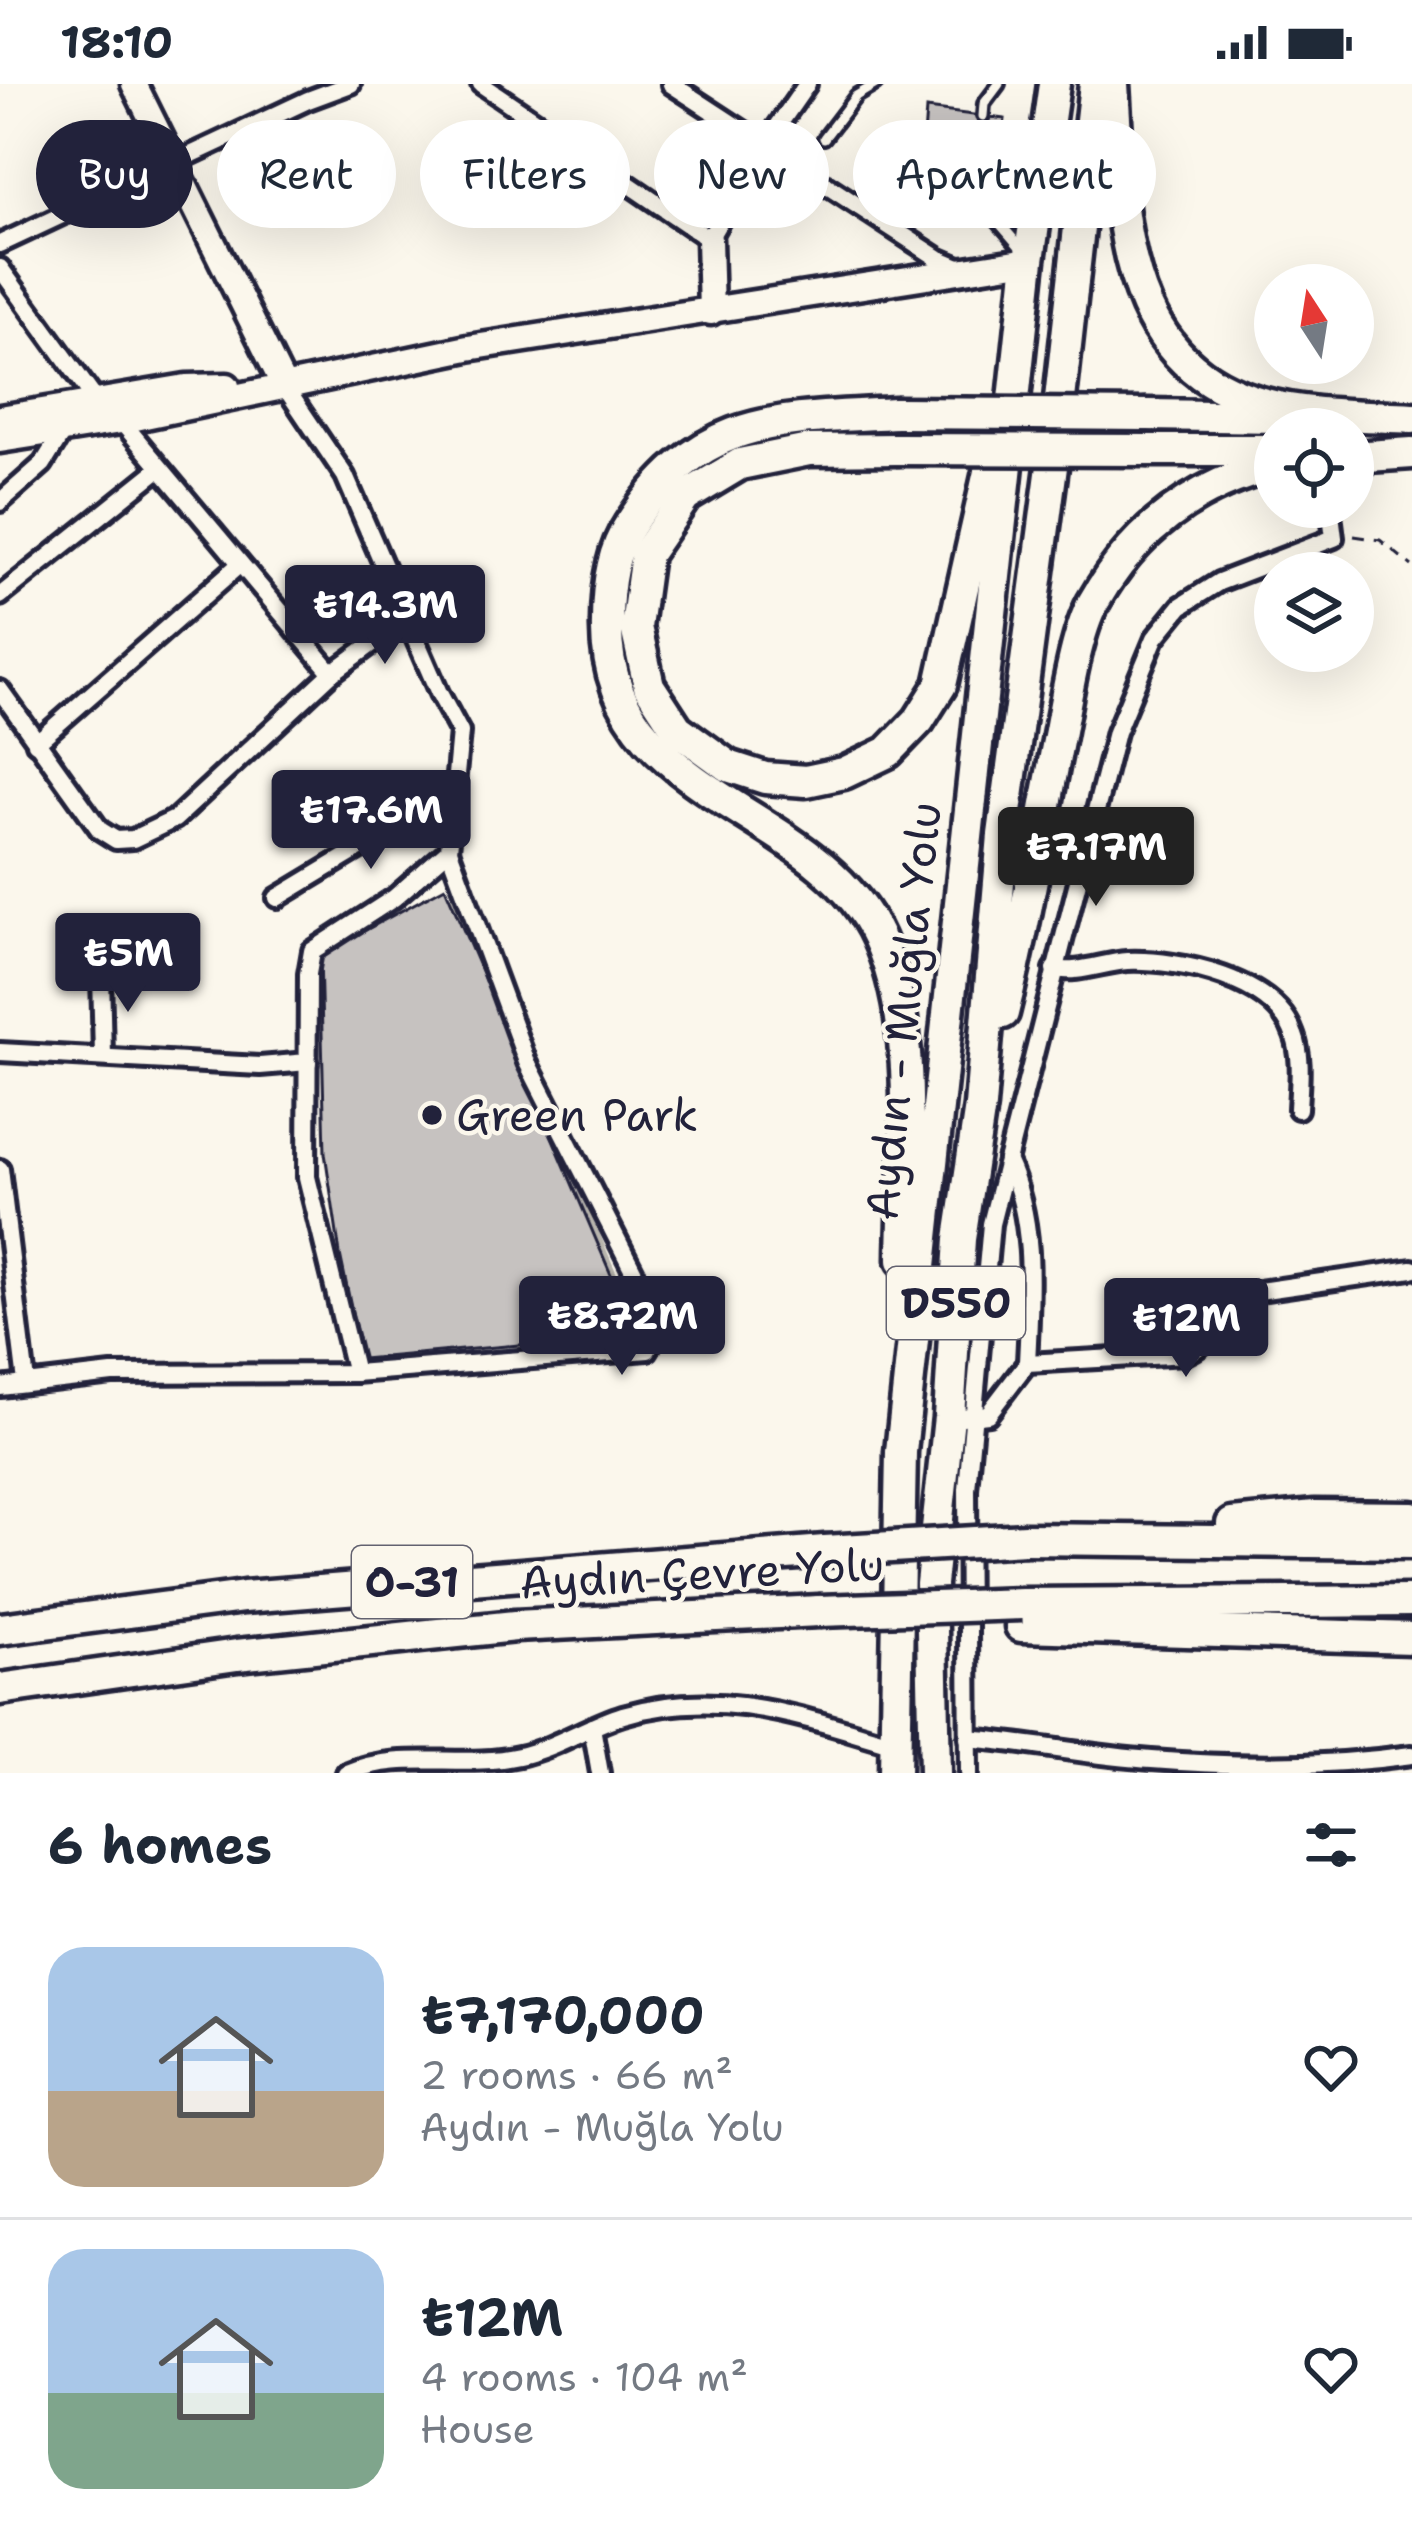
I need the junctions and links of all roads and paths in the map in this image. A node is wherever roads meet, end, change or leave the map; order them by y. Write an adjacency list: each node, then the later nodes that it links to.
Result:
1 (134, 84): 13 (main road)
2 (351, 84): 17 (street)
3 (481, 84): 23 (street)
4 (671, 84): 14 (street)
5 (807, 84): 15 (street)
6 (876, 84): 16 (lane)
7 (986, 84): 11 (lane)
8 (1054, 84): 25 (highway, D550)
9 (1096, 84): 63 (highway, Aydın - Muğla Yolu / D550)
10 (1113, 84): 32 (highway)
11 (998, 85): 12 (lane)
12 (983, 116)
13 (152, 120)
14 (725, 120)
15 (782, 120)
16 (829, 131)
17 (193, 153)
18 (829, 188): 27 (street)
19 (193, 202): 29 (main road)
20 (36, 227): 24 (street)
21 (715, 228): 23 (street)
22 (1001, 228): 25 (lane)
23 (709, 238): 28 (main road)
24 (0, 244)
25 (1029, 264): 27 (main road); 36 (highway, bridge); 73 (highway, Aydın - Muğla Yolu / D550)
26 (0, 268): 30 (street)
27 (968, 270): 28 (main road)
28 (711, 312): 29 (main road)
29 (283, 384): 30 (main road); 33 (main road); 51 (street)
30 (97, 402): 31 (main road)
31 (0, 418)
32 (1412, 419): 73 (highway, bridge)
33 (121, 422): 34 (main road); 43 (street)
34 (64, 430): 35 (main road); 45 (street)
35 (0, 440)
36 (992, 450)
37 (992, 450): 38 (highway, bridge)
38 (992, 450)
39 (992, 450): 40 (highway, bridge)
40 (1254, 450)
41 (1412, 453): 42 (highway)
42 (1374, 454)
43 (160, 468): 48 (street); 50 (street)
44 (1254, 470): 63 (highway)
45 (0, 502)
46 (1333, 528): 47 (street)
47 (1334, 538): 49 (path); 58 (street)
48 (240, 564): 52 (street); 54 (street)
49 (1412, 566)
50 (0, 596)
51 (407, 618): 52 (street); 55 (street)
52 (332, 674): 54 (street)
53 (0, 690): 54 (street)
54 (36, 743)
55 (454, 803): 56 (street); 57 (street)
56 (449, 850): 62 (street); 69 (street)
57 (277, 898)
58 (1054, 969): 64 (street); 65 (street)
59 (101, 974): 61 (street)
60 (0, 1052): 61 (street)
61 (103, 1055): 62 (street)
62 (308, 1062): 69 (street)
63 (980, 1106): 72 (highway, Aydın - Muğla Yolu / D550)
64 (1298, 1109)
65 (1007, 1160): 68 (street); 72 (street)
66 (0, 1169): 70 (street)
67 (1412, 1269): 68 (street)
68 (1027, 1363): 72 (street)
69 (355, 1373): 70 (street)
70 (26, 1382): 71 (street)
71 (0, 1387)
72 (960, 1417): 83 (street); 89 (highway, Aydın - Muğla Yolu / D550)
73 (901, 1452): 85 (highway, Aydın - Muğla Yolu / D550)
74 (1412, 1516): 75 (highway)
75 (1072, 1538): 76 (highway, Aydın Çevre Yolu / O-31); 79 (highway, Aydın Çevre Yolu / O-31, bridge)
76 (1412, 1544)
77 (1412, 1601): 78 (highway)
78 (1021, 1615): 80 (highway); 81 (highway, Aydın Çevre Yolu / O-31, bridge)
79 (0, 1629)
80 (1412, 1638)
81 (0, 1688)
82 (592, 1727): 85 (street); 87 (street); 88 (street)
83 (968, 1738): 86 (street); 90 (street)
84 (1412, 1756): 86 (street)
85 (894, 1759)
86 (1338, 1768)
87 (346, 1773)
88 (600, 1773)
89 (935, 1773)
90 (969, 1773)

